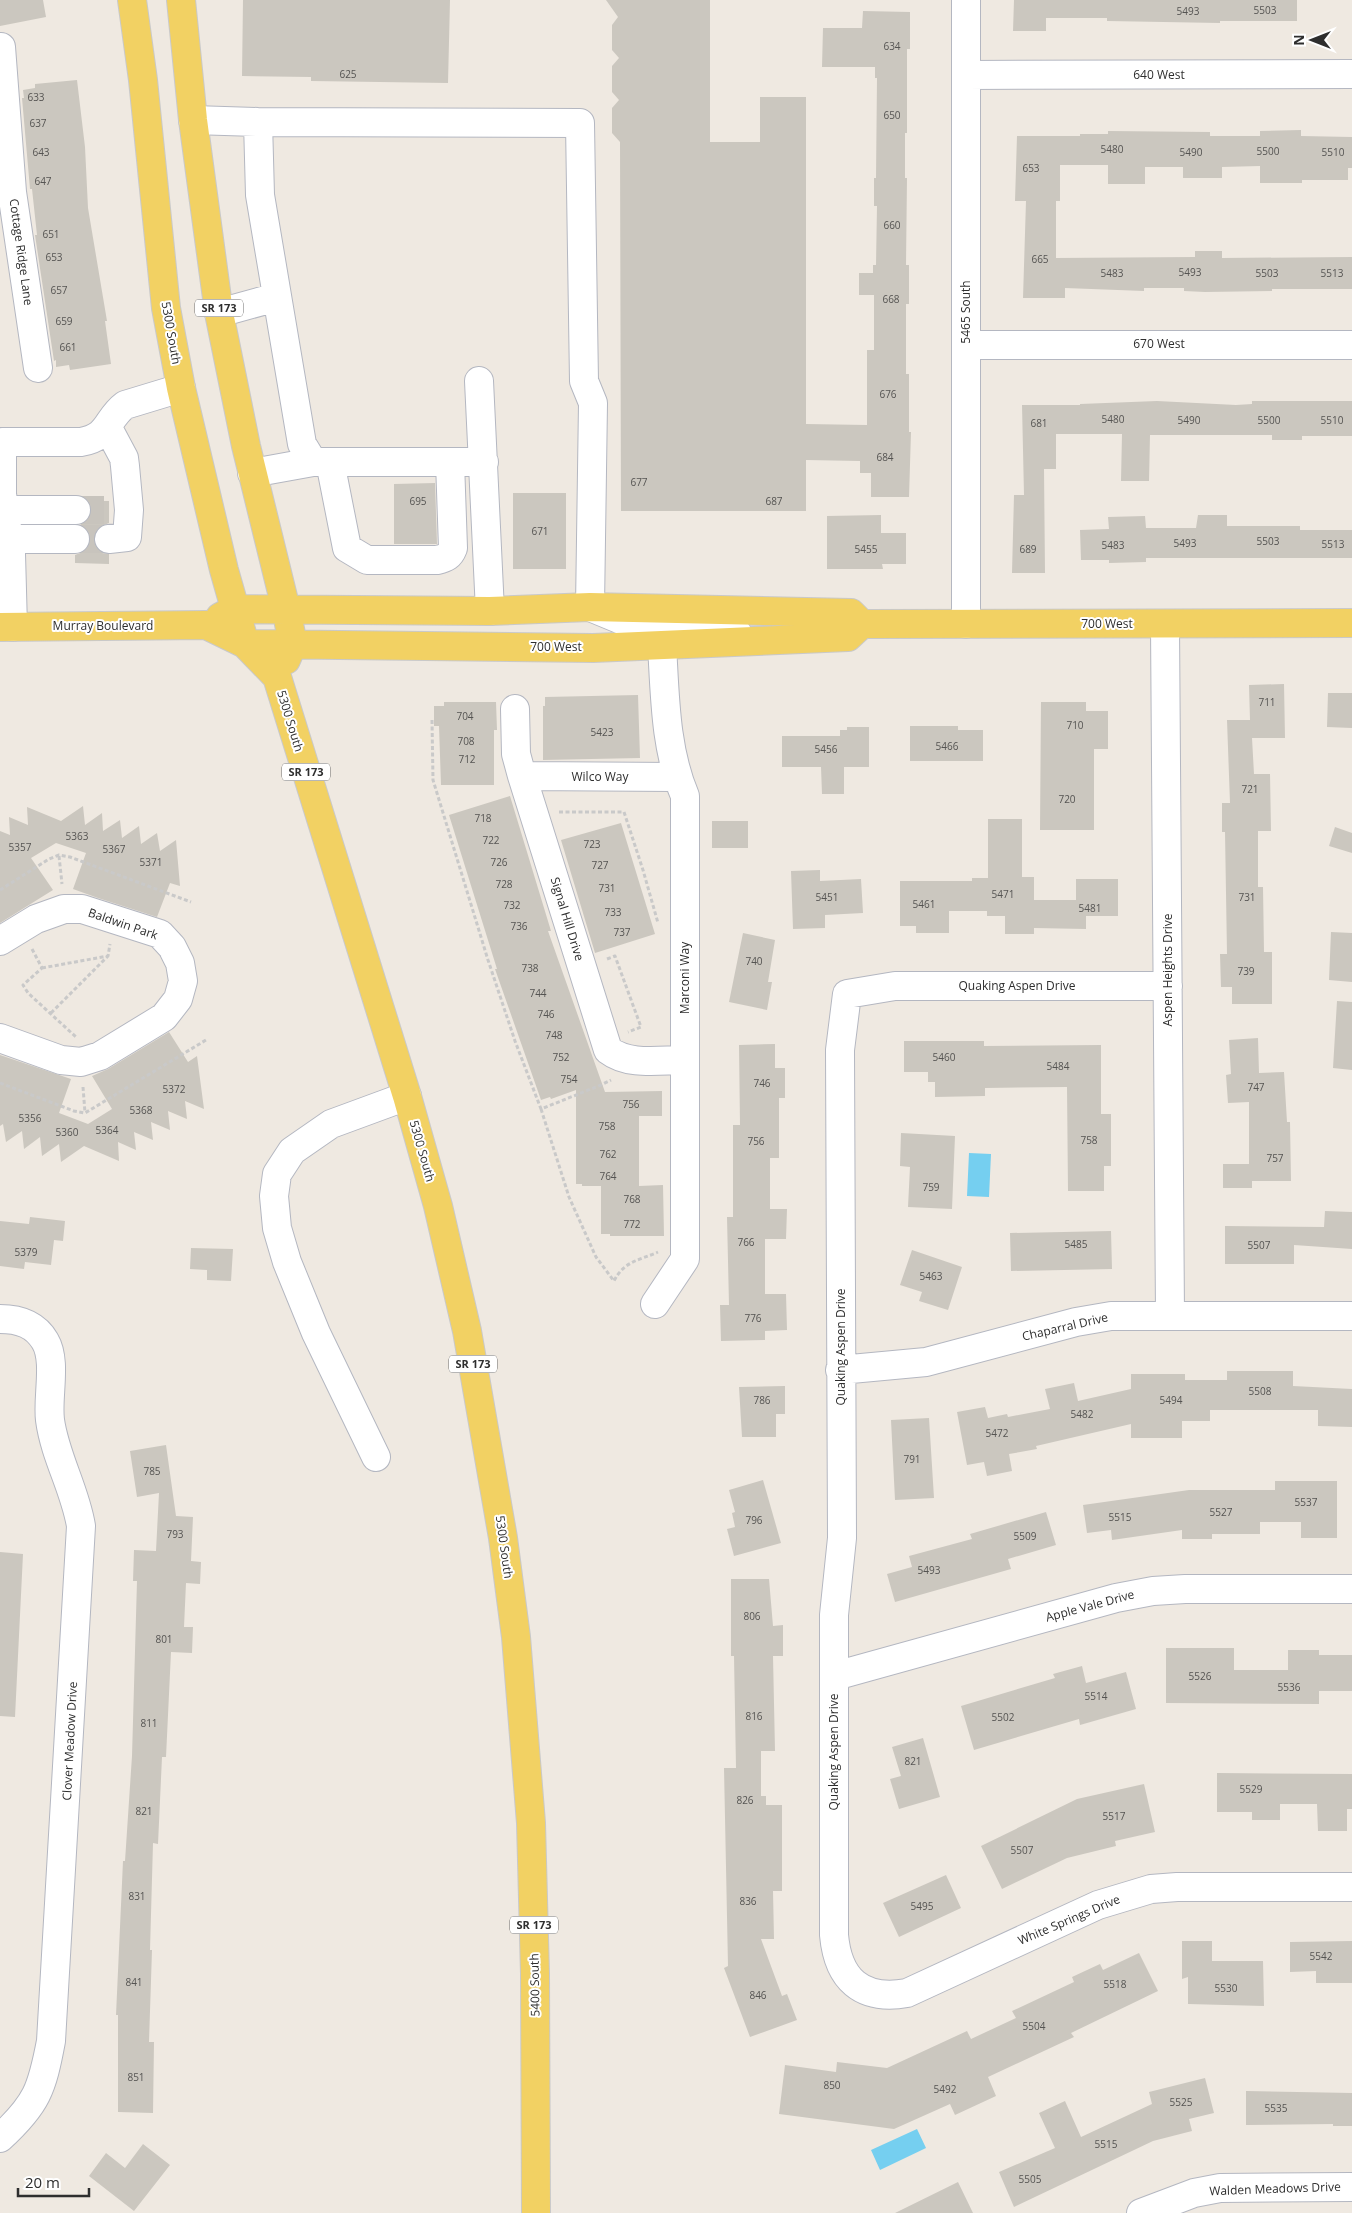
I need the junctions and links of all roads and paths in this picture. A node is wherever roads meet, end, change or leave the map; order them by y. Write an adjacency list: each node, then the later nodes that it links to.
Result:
1 (132, 0): 16 (main road, 5300 South / SR 173)
2 (181, 0): 7 (main road, SR 173)
3 (966, 0): 6 (street, 5465 South)
4 (1, 46): 9 (street, Cottage Ridge Lane)
5 (1352, 74): 6 (street, 640 West)
6 (966, 75): 13 (street, 5465 South)
7 (192, 120): 8 (street); 11 (main road, SR 173)
8 (258, 122): 10 (street); 25 (street)
9 (6, 192): 14 (street, Cottage Ridge Lane)
10 (277, 297): 11 (street); 18 (street)
11 (220, 313): 21 (main road, SR 173)
12 (1352, 344): 13 (street, 670 West)
13 (966, 345): 31 (street, 5465 South)
14 (38, 368)
15 (479, 381): 20 (street)
16 (181, 388): 17 (street); 26 (main road, 5300 South / SR 173)
17 (108, 428): 22 (street); 23 (street)
18 (322, 462): 19 (street); 19 (street); 21 (street)
19 (450, 462): 20 (street)
20 (484, 462): 28 (street)
21 (252, 473): 27 (main road, SR 173)
22 (117, 521)
23 (6, 525): 24 (street); 34 (street)
24 (75, 525)
25 (590, 607): 28 (main road, 700 West); 30 (main road, 700 West); 35 (street)
26 (235, 609): 27 (main road, Murray Boulevard); 32 (main road, Murray Boulevard); 36 (main road, 5300 South / SR 173)
27 (286, 609): 28 (main road, 700 West); 37 (main road, SR 173)
28 (490, 611)
29 (1352, 623): 33 (main road, 700 West)
30 (862, 624): 31 (main road, 700 West); 35 (main road, 700 West)
31 (966, 624): 33 (main road, 700 West)
32 (206, 625): 34 (main road, Murray Boulevard); 36 (main road, Murray Boulevard)
33 (1165, 625): 55 (street, Aspen Heights Drive)
34 (6, 627)
35 (779, 639): 38 (main road, 700 West)
36 (245, 644): 37 (main road, 700 West); 39 (main road, 5300 South / SR 173)
37 (293, 644): 38 (main road, 700 West); 39 (main road, 5300 South)
38 (662, 644): 43 (street, Marconi Way)
39 (277, 677): 65 (main road, 5300 South / SR 173)
40 (515, 710): 42 (street, Signal Hill Drive)
41 (432, 720): 66 (path)
42 (522, 776): 43 (street, Wilco Way); 61 (street, Signal Hill Drive)
43 (677, 777): 61 (street, Marconi Way)
44 (558, 812): 50 (path)
45 (59, 855): 46 (path); 47 (path); 48 (path)
46 (0, 890)
47 (63, 890)
48 (190, 902)
49 (112, 918): 51 (street, Baldwin Park); 52 (path); 58 (street, Baldwin Park)
50 (658, 924)
51 (10, 935): 54 (path)
52 (108, 956): 54 (path); 56 (path)
53 (606, 959): 57 (path)
54 (42, 968): 56 (path)
55 (1168, 986): 70 (street, Aspen Heights Drive); 73 (street, Quaking Aspen Drive)
56 (51, 1013): 59 (path)
57 (623, 1034)
58 (0, 1038)
59 (78, 1040)
60 (206, 1040): 67 (path)
61 (685, 1060): 69 (street, Marconi Way)
62 (82, 1078): 67 (path)
63 (620, 1078): 66 (path)
64 (0, 1083): 67 (path)
65 (407, 1096): 74 (street); 76 (main road, 5300 South / SR 173)
66 (542, 1109): 68 (path)
67 (86, 1113)
68 (663, 1248)
69 (655, 1304)
70 (1170, 1315): 71 (street, Chaparral Drive); 73 (street, Chaparral Drive)
71 (1352, 1316)
72 (0, 1319): 80 (street, Clover Meadow Drive)
73 (840, 1370): 77 (street, Quaking Aspen Drive)
74 (376, 1457)
75 (1352, 1589): 77 (street, Apple Vale Drive)
76 (516, 1637): 82 (main road, 5400 South / SR 173)
77 (834, 1676): 79 (street, Quaking Aspen Drive)
78 (1352, 1887): 79 (street, White Springs Drive)
79 (885, 1994)
80 (0, 2138)
81 (1352, 2187): 83 (street, Walden Meadows Drive)
82 (536, 2213)
83 (1141, 2213)

